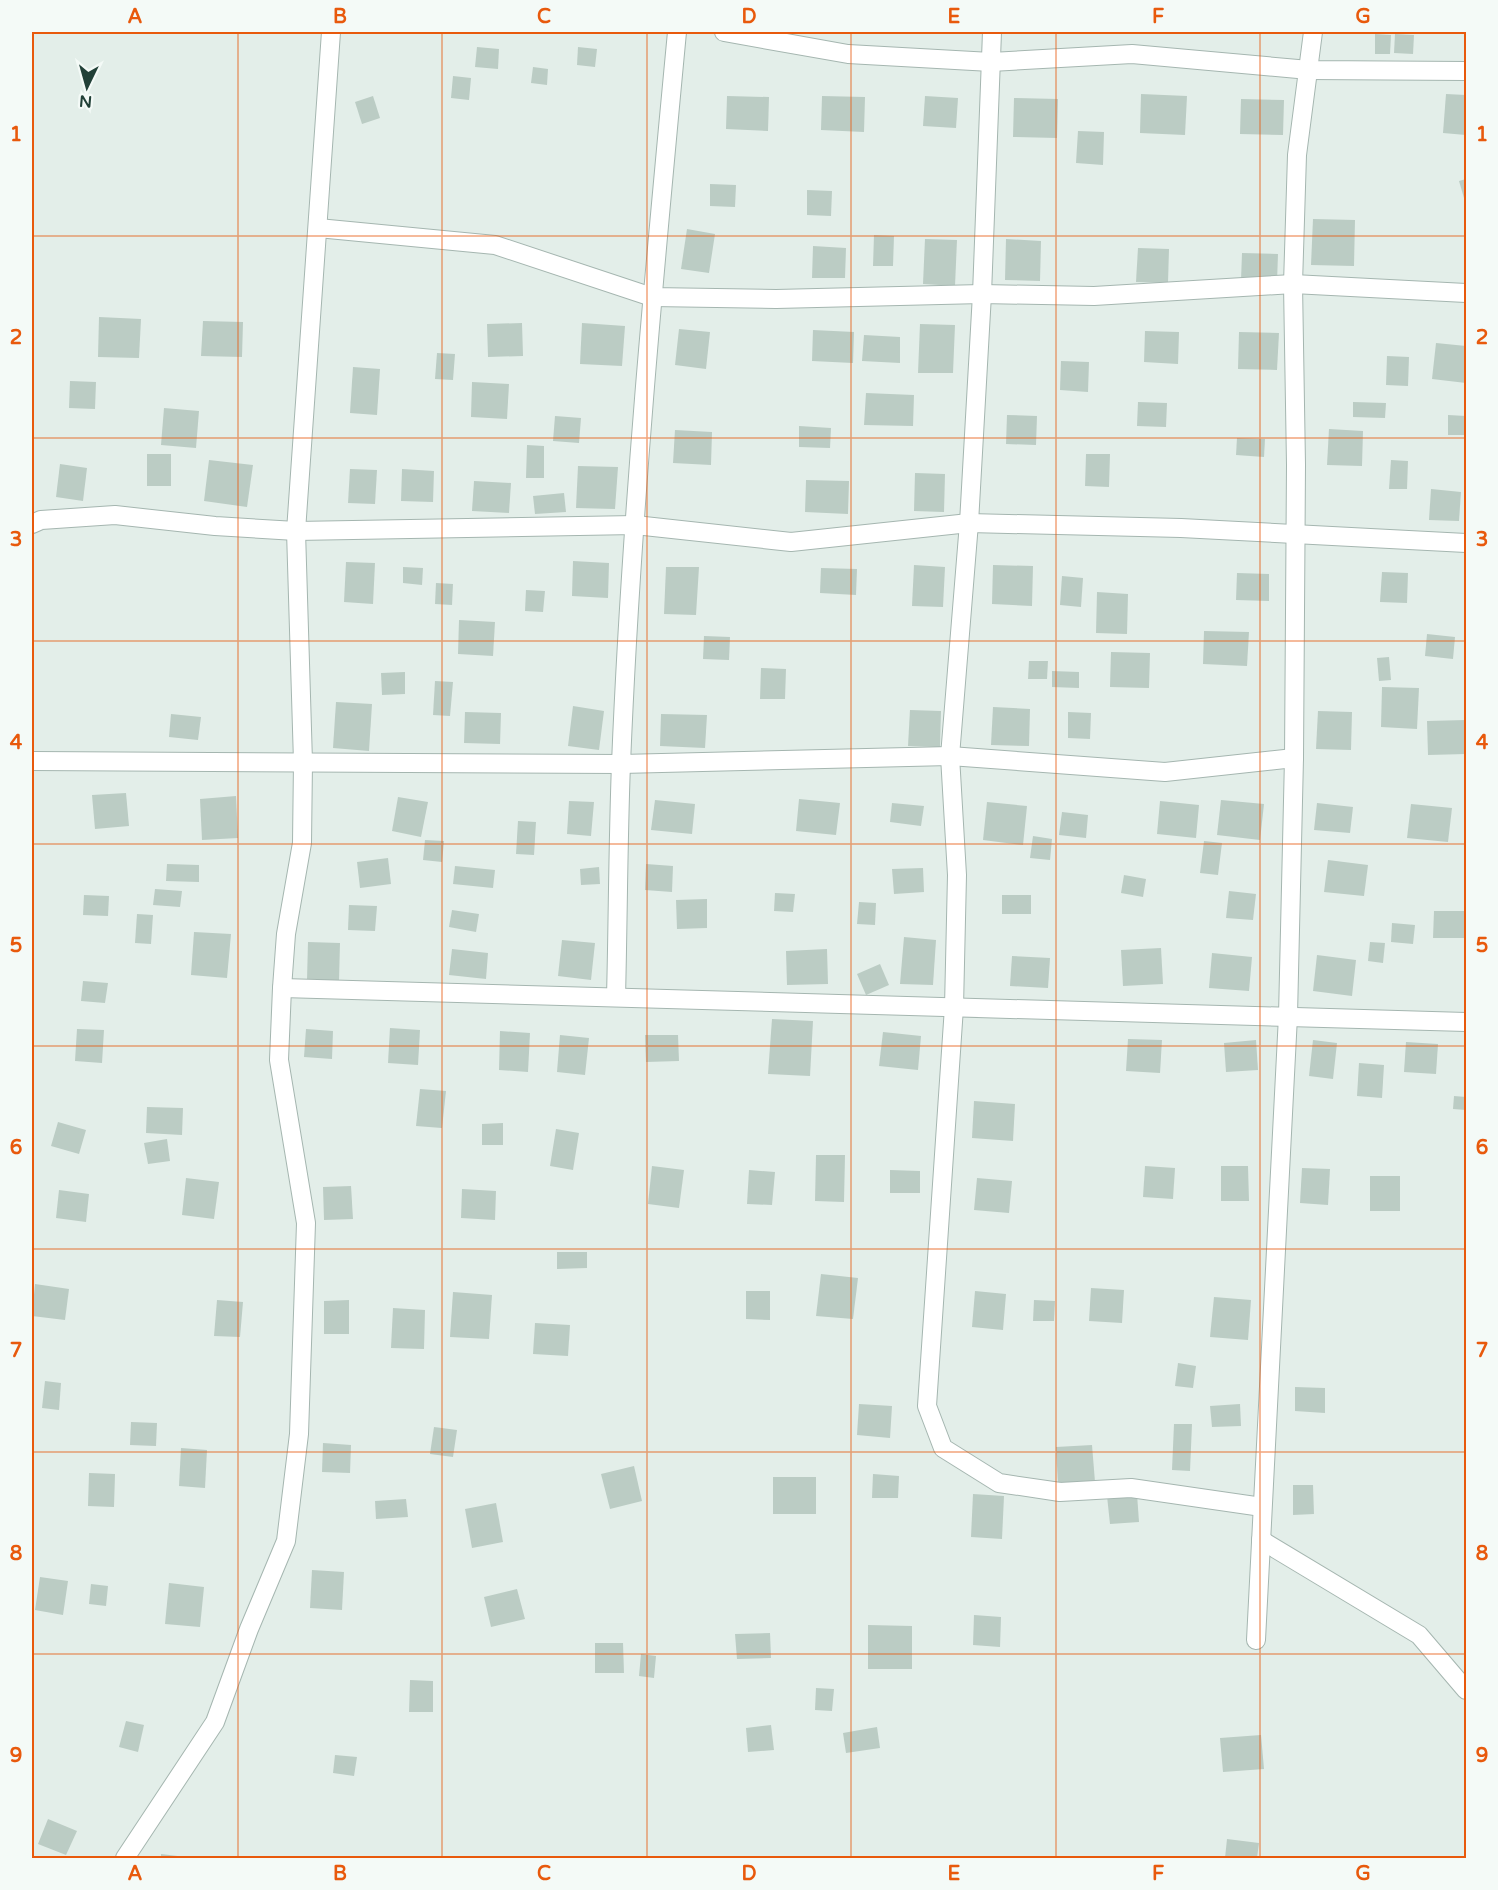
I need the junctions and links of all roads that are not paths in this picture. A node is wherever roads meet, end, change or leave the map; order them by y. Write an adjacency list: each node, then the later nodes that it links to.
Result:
1 (331, 32): 9 (street)
2 (677, 32): 13 (street)
3 (724, 32): 6 (street)
4 (992, 32): 6 (street)
5 (1313, 32): 7 (street)
6 (991, 62): 7 (street); 12 (street)
7 (1309, 70): 8 (street); 10 (street)
8 (1467, 71)
9 (318, 228): 13 (street); 17 (street)
10 (1293, 284): 11 (street); 12 (street); 18 (street)
11 (1467, 293)
12 (982, 294): 13 (street); 14 (street)
13 (652, 297): 16 (street)
14 (969, 523): 16 (street); 18 (street); 20 (street)
15 (32, 524): 17 (street)
16 (635, 525): 17 (street); 24 (street)
17 (296, 531): 23 (street)
18 (1295, 535): 19 (street); 21 (street)
19 (1467, 543)
20 (950, 756): 21 (street); 24 (street); 27 (street)
21 (1294, 758): 28 (street)
22 (32, 761): 23 (street)
23 (303, 762): 24 (street); 25 (street)
24 (621, 764): 26 (street)
25 (282, 988): 26 (street); 34 (street)
26 (616, 997): 27 (street)
27 (954, 1006): 28 (street); 30 (street)
28 (1288, 1016): 29 (street); 30 (street)
29 (1467, 1022)
30 (1262, 1507): 31 (street)
31 (1261, 1540): 32 (street); 33 (street)
32 (1256, 1640)
33 (1467, 1690)
34 (125, 1858)

